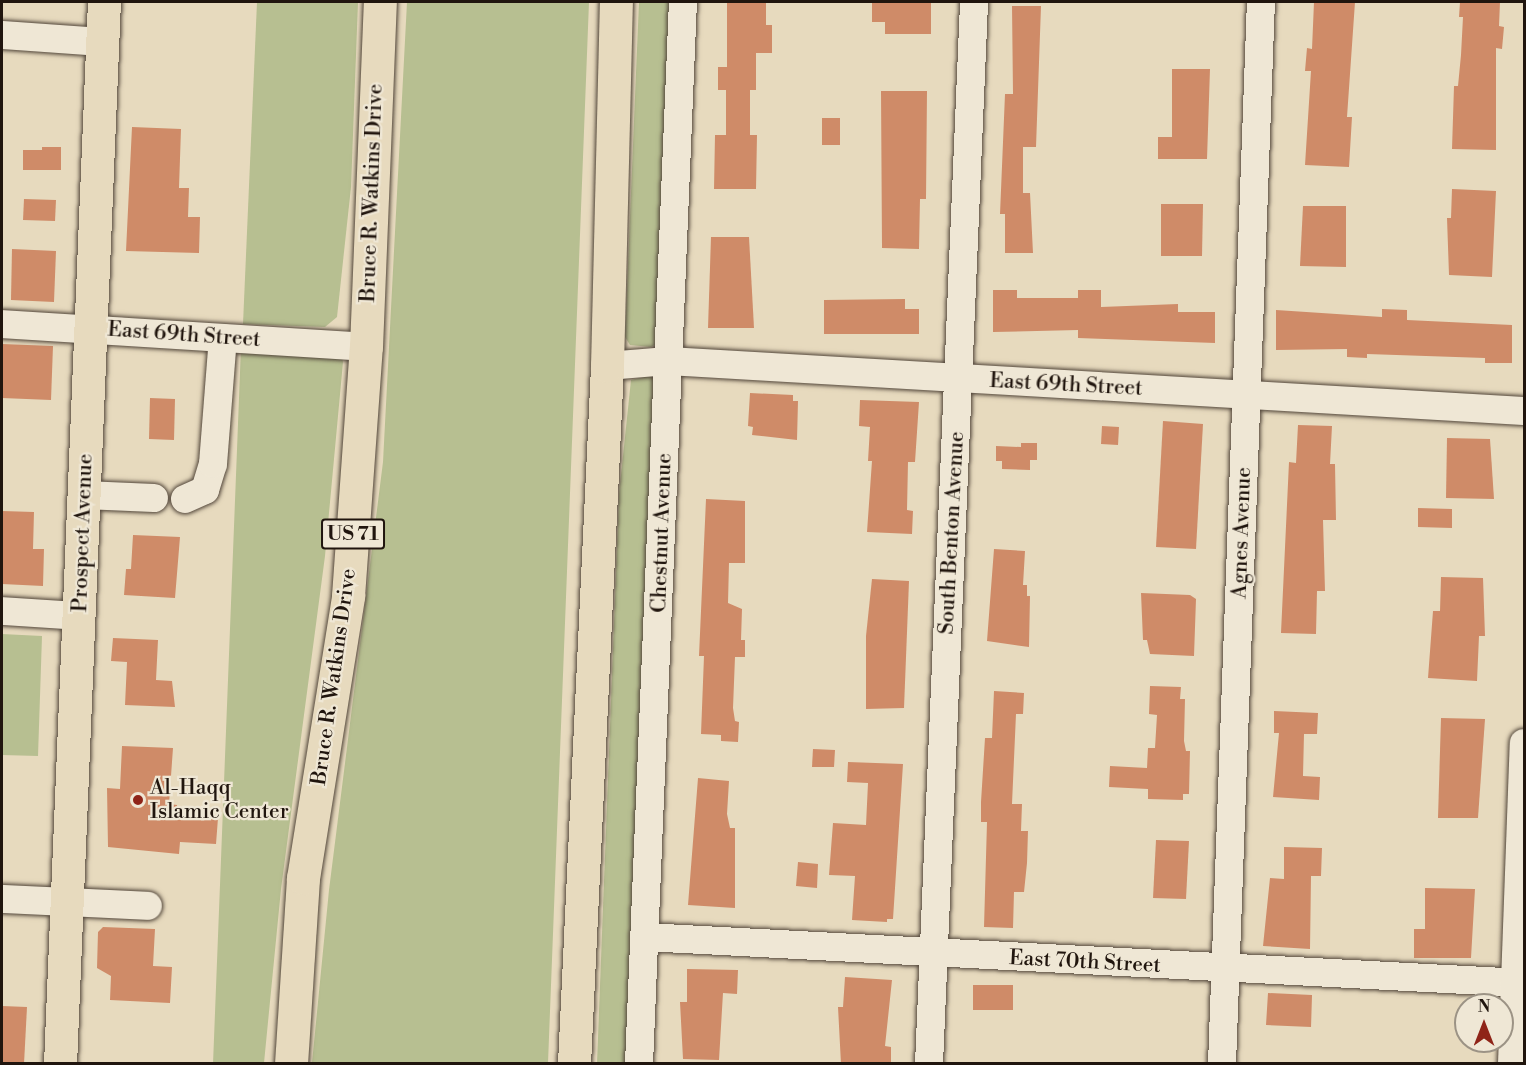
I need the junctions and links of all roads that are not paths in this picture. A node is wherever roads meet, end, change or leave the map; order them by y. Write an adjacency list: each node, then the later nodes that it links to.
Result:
1 (104, 2): 8 (main road, Prospect Avenue)
2 (380, 2): 12 (main road, Bruce R. Watkins Drive / US 71)
3 (616, 2): 14 (main road)
4 (683, 2): 13 (street, Chestnut Avenue)
5 (974, 2): 15 (street, South Benton Avenue)
6 (1261, 2): 16 (street, Agnes Avenue)
7 (2, 35): 8 (street)
8 (102, 42): 10 (main road, Prospect Avenue)
9 (2, 324): 10 (street, East 69th Street)
10 (91, 329): 11 (street, East 69th Street); 18 (main road, Prospect Avenue)
11 (223, 338): 12 (street, East 69th Street); 20 (street)
12 (366, 347): 32 (main road, Bruce R. Watkins Drive / US 71)
13 (668, 361): 14 (street, East 69th Street); 15 (street, East 69th Street); 27 (street, Chestnut Avenue)
14 (607, 366): 33 (main road)
15 (959, 379): 16 (street, East 69th Street); 28 (street, South Benton Avenue)
16 (1247, 394): 17 (street, East 69th Street); 29 (street, Agnes Avenue)
17 (1524, 411)
18 (84, 495): 19 (street); 22 (main road, Prospect Avenue)
19 (154, 498)
20 (184, 498)
21 (2, 611): 22 (street)
22 (79, 616): 25 (main road, Prospect Avenue)
23 (1524, 743): 30 (street)
24 (2, 899): 25 (street)
25 (67, 903): 26 (street); 31 (main road, Prospect Avenue)
26 (148, 906)
27 (645, 937): 28 (street, East 70th Street); 34 (street, Chestnut Avenue)
28 (933, 954): 29 (street, East 70th Street); 35 (street, South Benton Avenue)
29 (1226, 970): 30 (street, East 70th Street); 36 (street, Agnes Avenue)
30 (1520, 983): 37 (street)
31 (60, 1064)
32 (291, 1064)
33 (574, 1064)
34 (639, 1064)
35 (928, 1064)
36 (1222, 1064)
37 (1512, 1064)

